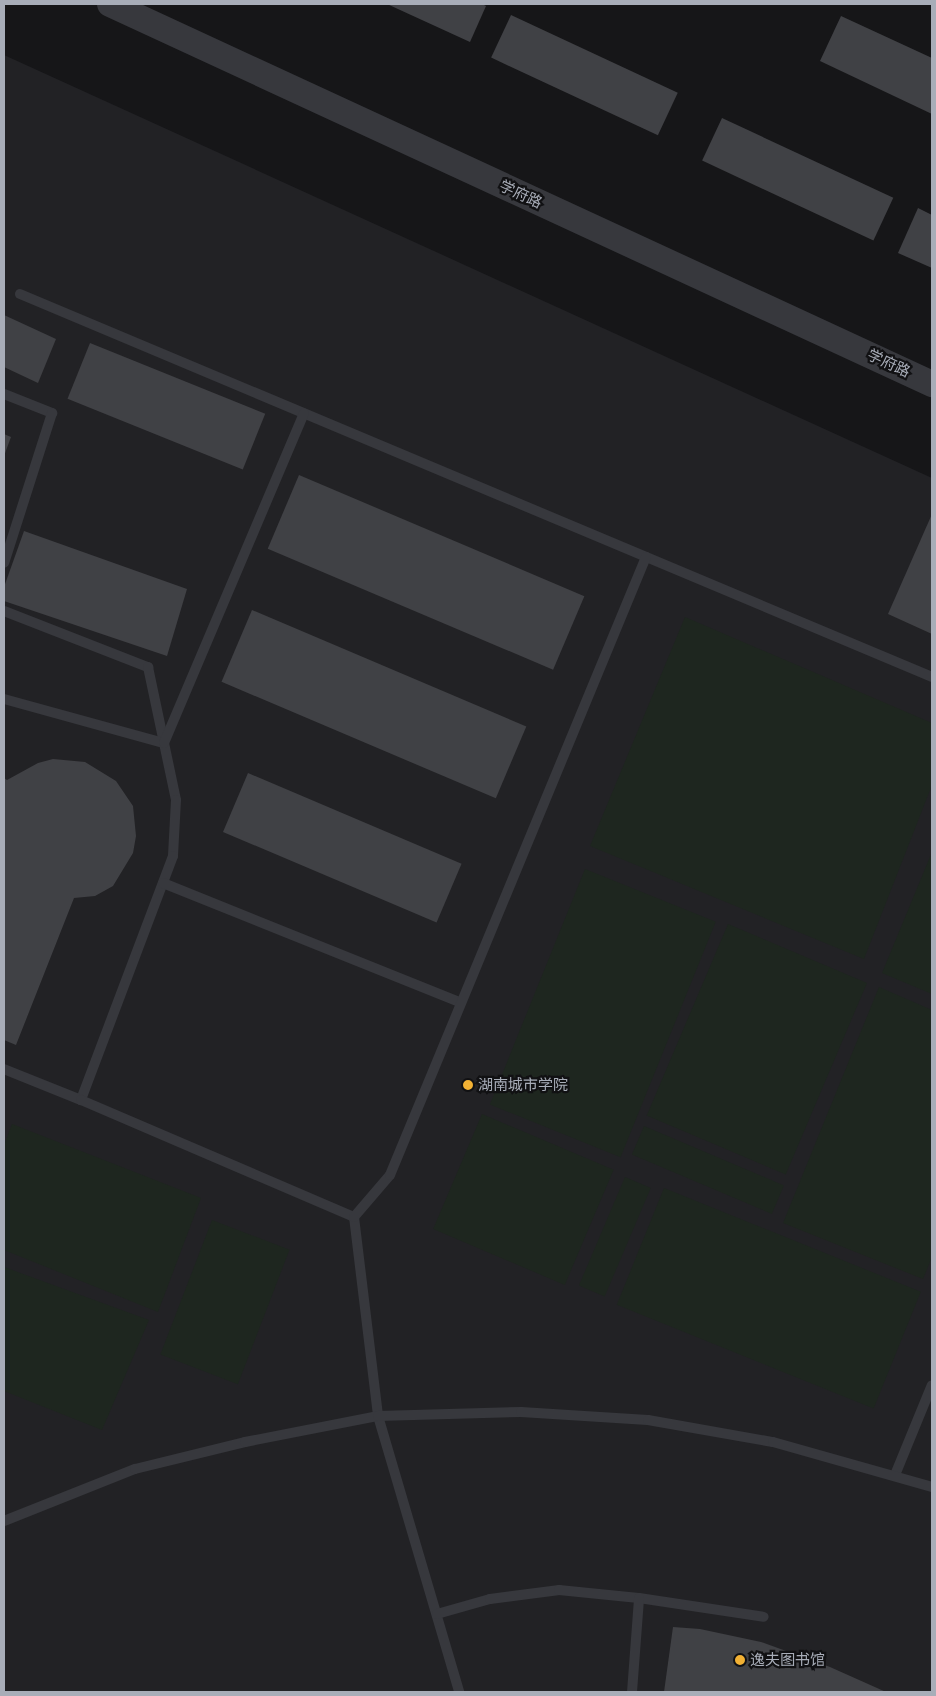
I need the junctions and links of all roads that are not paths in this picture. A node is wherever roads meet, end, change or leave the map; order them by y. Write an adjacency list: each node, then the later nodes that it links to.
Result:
1 (110, 4): 3 (street, 学府路)
2 (20, 294): 5 (lane)
3 (932, 384)
4 (4, 394): 7 (lane)
5 (304, 413): 6 (lane); 11 (lane)
6 (646, 557): 9 (lane); 13 (lane)
7 (4, 563)
8 (4, 611): 11 (lane)
9 (932, 677)
10 (4, 699): 11 (lane)
11 (164, 743): 12 (lane)
12 (163, 883): 13 (lane); 15 (lane)
13 (461, 1003): 16 (lane)
14 (4, 1069): 15 (lane)
15 (81, 1100): 16 (lane)
16 (354, 1217): 18 (lane)
17 (932, 1385): 19 (lane)
18 (378, 1416): 19 (lane); 21 (lane); 23 (lane)
19 (895, 1475): 20 (lane)
20 (932, 1487)
21 (4, 1521)
22 (639, 1598): 23 (lane); 24 (lane); 26 (lane)
23 (437, 1614): 25 (lane)
24 (764, 1617)
25 (459, 1692)
26 (632, 1692)

